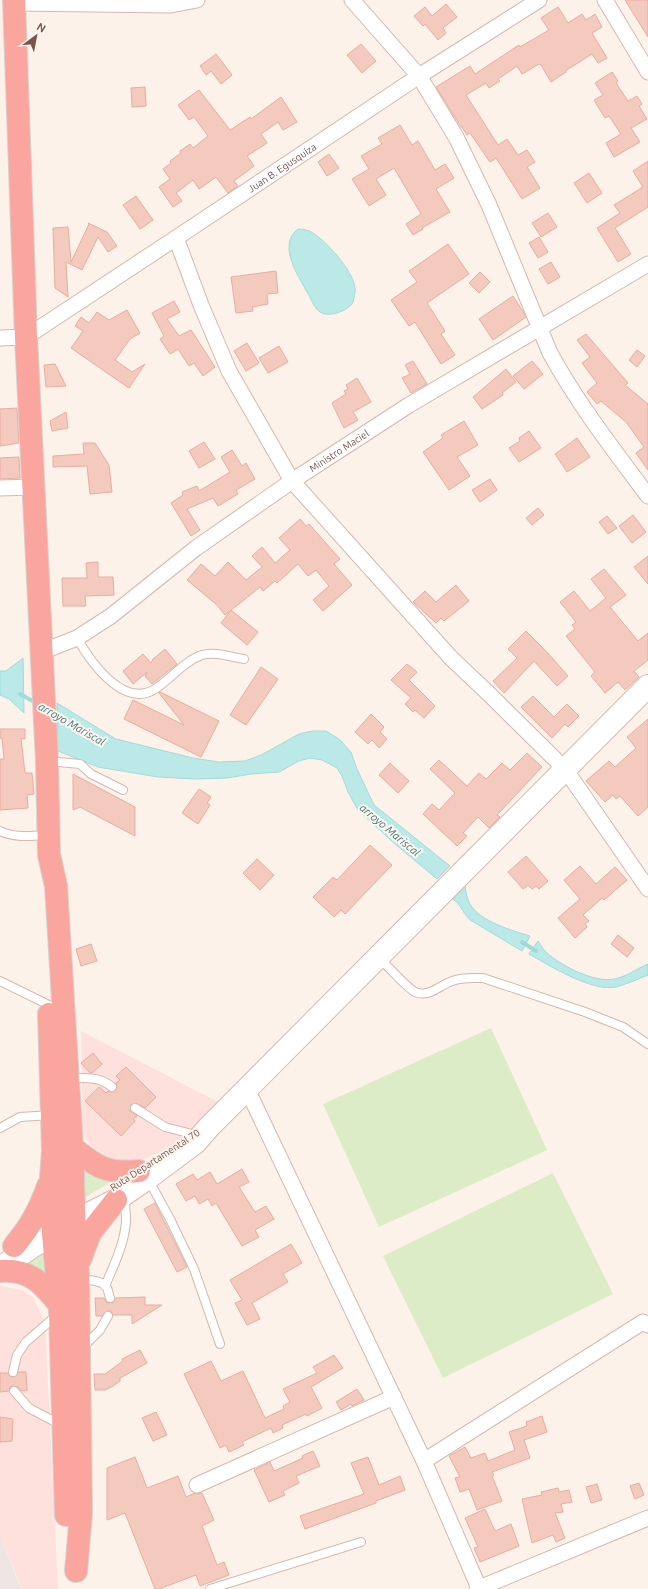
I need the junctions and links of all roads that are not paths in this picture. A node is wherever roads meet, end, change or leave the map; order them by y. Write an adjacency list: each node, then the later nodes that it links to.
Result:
1 (197, 0): 5 (street)
2 (352, 0): 7 (street)
3 (539, 0): 7 (street, Juan B. Egusquiza)
4 (605, 0): 6 (street)
5 (14, 2): 11 (highway)
6 (648, 72)
7 (419, 76): 8 (street, Juan B. Egusquiza); 10 (street)
8 (176, 238): 11 (street, Juan B. Egusquiza); 13 (street)
9 (648, 264): 10 (street, Ministro Maciel)
10 (540, 329): 13 (street, Ministro Maciel); 16 (street)
11 (26, 337): 12 (street); 14 (highway)
12 (0, 338)
13 (292, 481): 17 (street, Ministro Maciel); 22 (street)
14 (33, 487): 15 (street); 18 (highway)
15 (0, 488)
16 (648, 496)
17 (77, 638): 18 (street, Ministro Maciel); 19 (lane)
18 (41, 656): 21 (highway)
19 (244, 659)
20 (648, 686): 22 (main road, Ruta Departamental 70)
21 (47, 761): 23 (lane); 25 (highway)
22 (565, 769): 26 (street); 27 (main road, Ruta Departamental 70)
23 (123, 790)
24 (0, 831): 25 (lane)
25 (49, 845): 29 (highway); 31 (highway)
26 (648, 890)
27 (378, 957): 30 (lane); 33 (main road, Ruta Departamental 70)
28 (0, 981): 29 (lane)
29 (49, 1005): 35 (highway)
30 (648, 1044)
31 (68, 1078): 32 (lane); 38 (highway)
32 (112, 1087)
33 (247, 1088): 37 (main road, Ruta Departamental 70); 56 (street)
34 (135, 1108): 37 (lane)
35 (52, 1115): 36 (lane); 40 (highway)
36 (0, 1128)
37 (200, 1130): 39 (main road, Ruta Departamental 70)
38 (72, 1147): 39 (highway); 42 (highway)
39 (143, 1175): 41 (main road, Ruta Departamental 70); 42 (main road, Ruta Departamental 70); 52 (lane)
40 (51, 1178): 43 (highway); 44 (highway)
41 (120, 1197): 42 (main road, Ruta Departamental 70); 46 (highway); 47 (lane)
42 (75, 1215): 43 (main road, Ruta Departamental 70); 46 (highway)
43 (53, 1228): 44 (main road, Ruta Departamental 70); 45 (main road); 49 (highway)
44 (7, 1250)
45 (0, 1270): 49 (highway)
46 (78, 1277): 47 (lane); 53 (highway)
47 (105, 1286): 48 (lane)
48 (110, 1298)
49 (60, 1308): 54 (lane); 57 (highway)
50 (108, 1316): 53 (lane)
51 (648, 1325): 58 (street)
52 (220, 1344)
53 (79, 1351): 62 (highway)
54 (13, 1372)
55 (14, 1391): 57 (lane)
56 (394, 1397): 58 (street); 59 (street)
57 (64, 1427): 62 (highway)
58 (424, 1461): 64 (street)
59 (197, 1484)
60 (648, 1518): 64 (street)
61 (361, 1542): 63 (lane)
62 (76, 1580)
63 (210, 1589)
64 (478, 1589)

